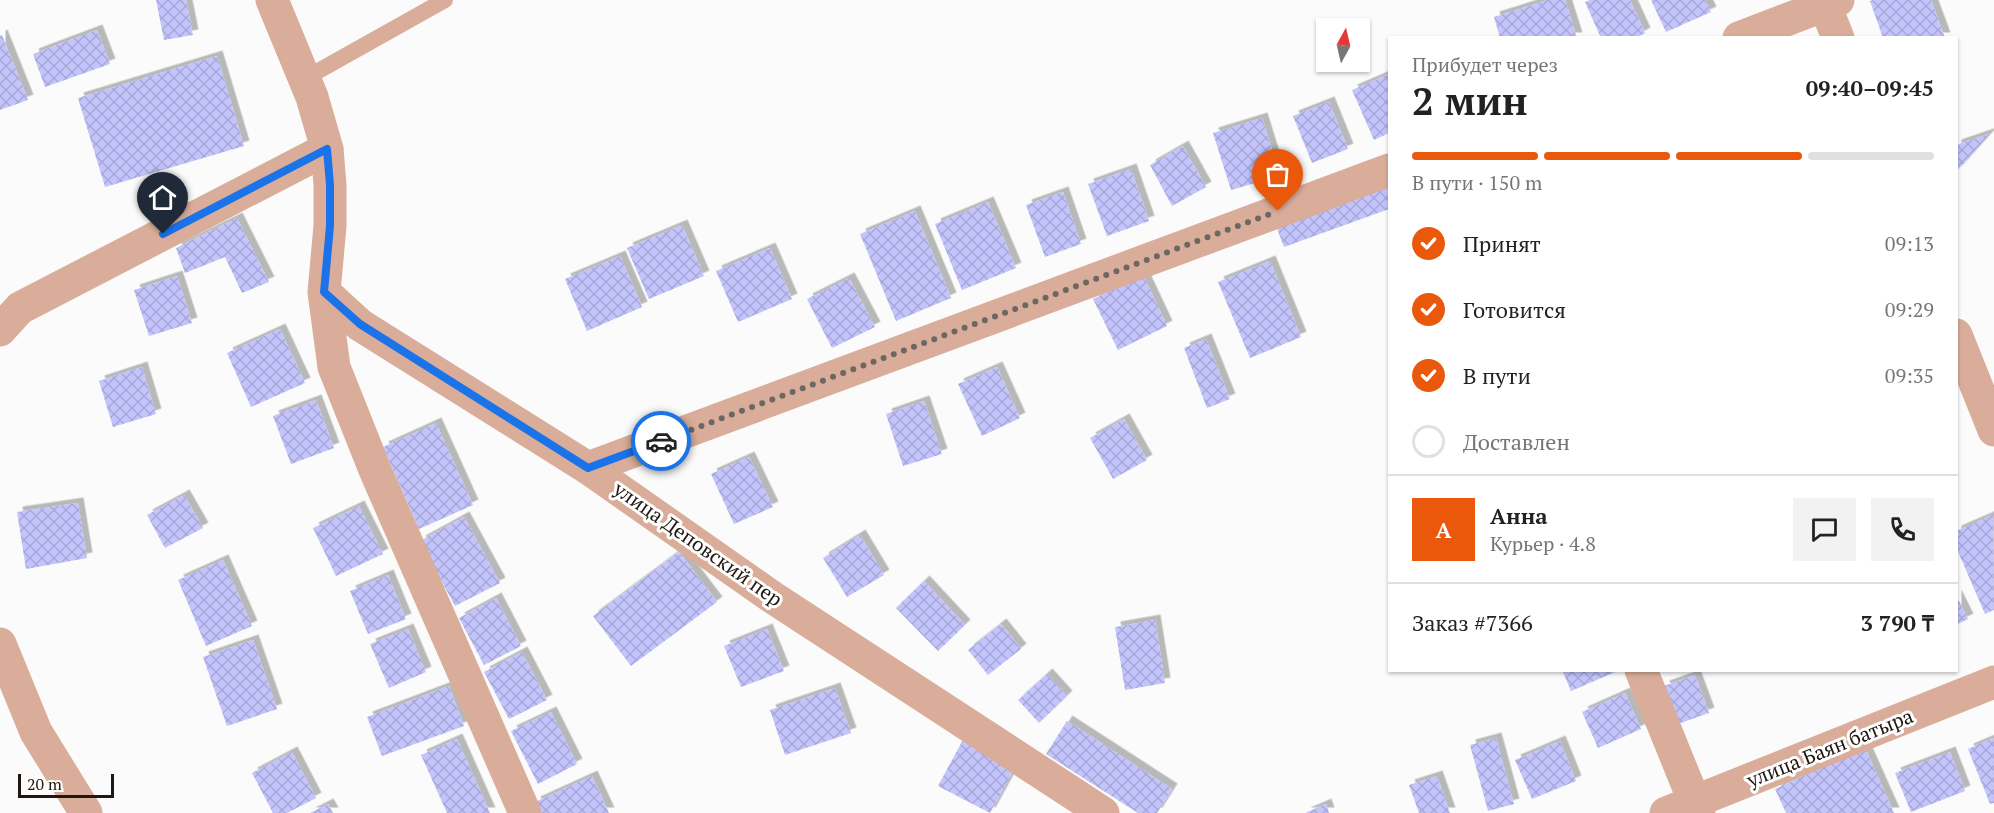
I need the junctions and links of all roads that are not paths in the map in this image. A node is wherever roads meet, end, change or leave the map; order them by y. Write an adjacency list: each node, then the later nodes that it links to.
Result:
1 (272, 0): 6 (street)
2 (446, 0): 6 (lane)
3 (1829, 2): 4 (street); 5 (street)
4 (1744, 36)
5 (1838, 36)
6 (304, 79): 7 (street)
7 (327, 149): 9 (street); 10 (street)
8 (1388, 170): 13 (street)
9 (324, 292): 13 (street, улица Деповский пер); 19 (street)
10 (0, 330)
11 (1958, 340): 12 (street)
12 (1994, 430)
13 (588, 468): 20 (street, улица Деповский пер)
14 (0, 644): 18 (street)
15 (1642, 672): 17 (street)
16 (1994, 682): 17 (street, улица Баян батыра)
17 (1686, 809)
18 (86, 813)
19 (525, 813)
20 (1103, 813)

